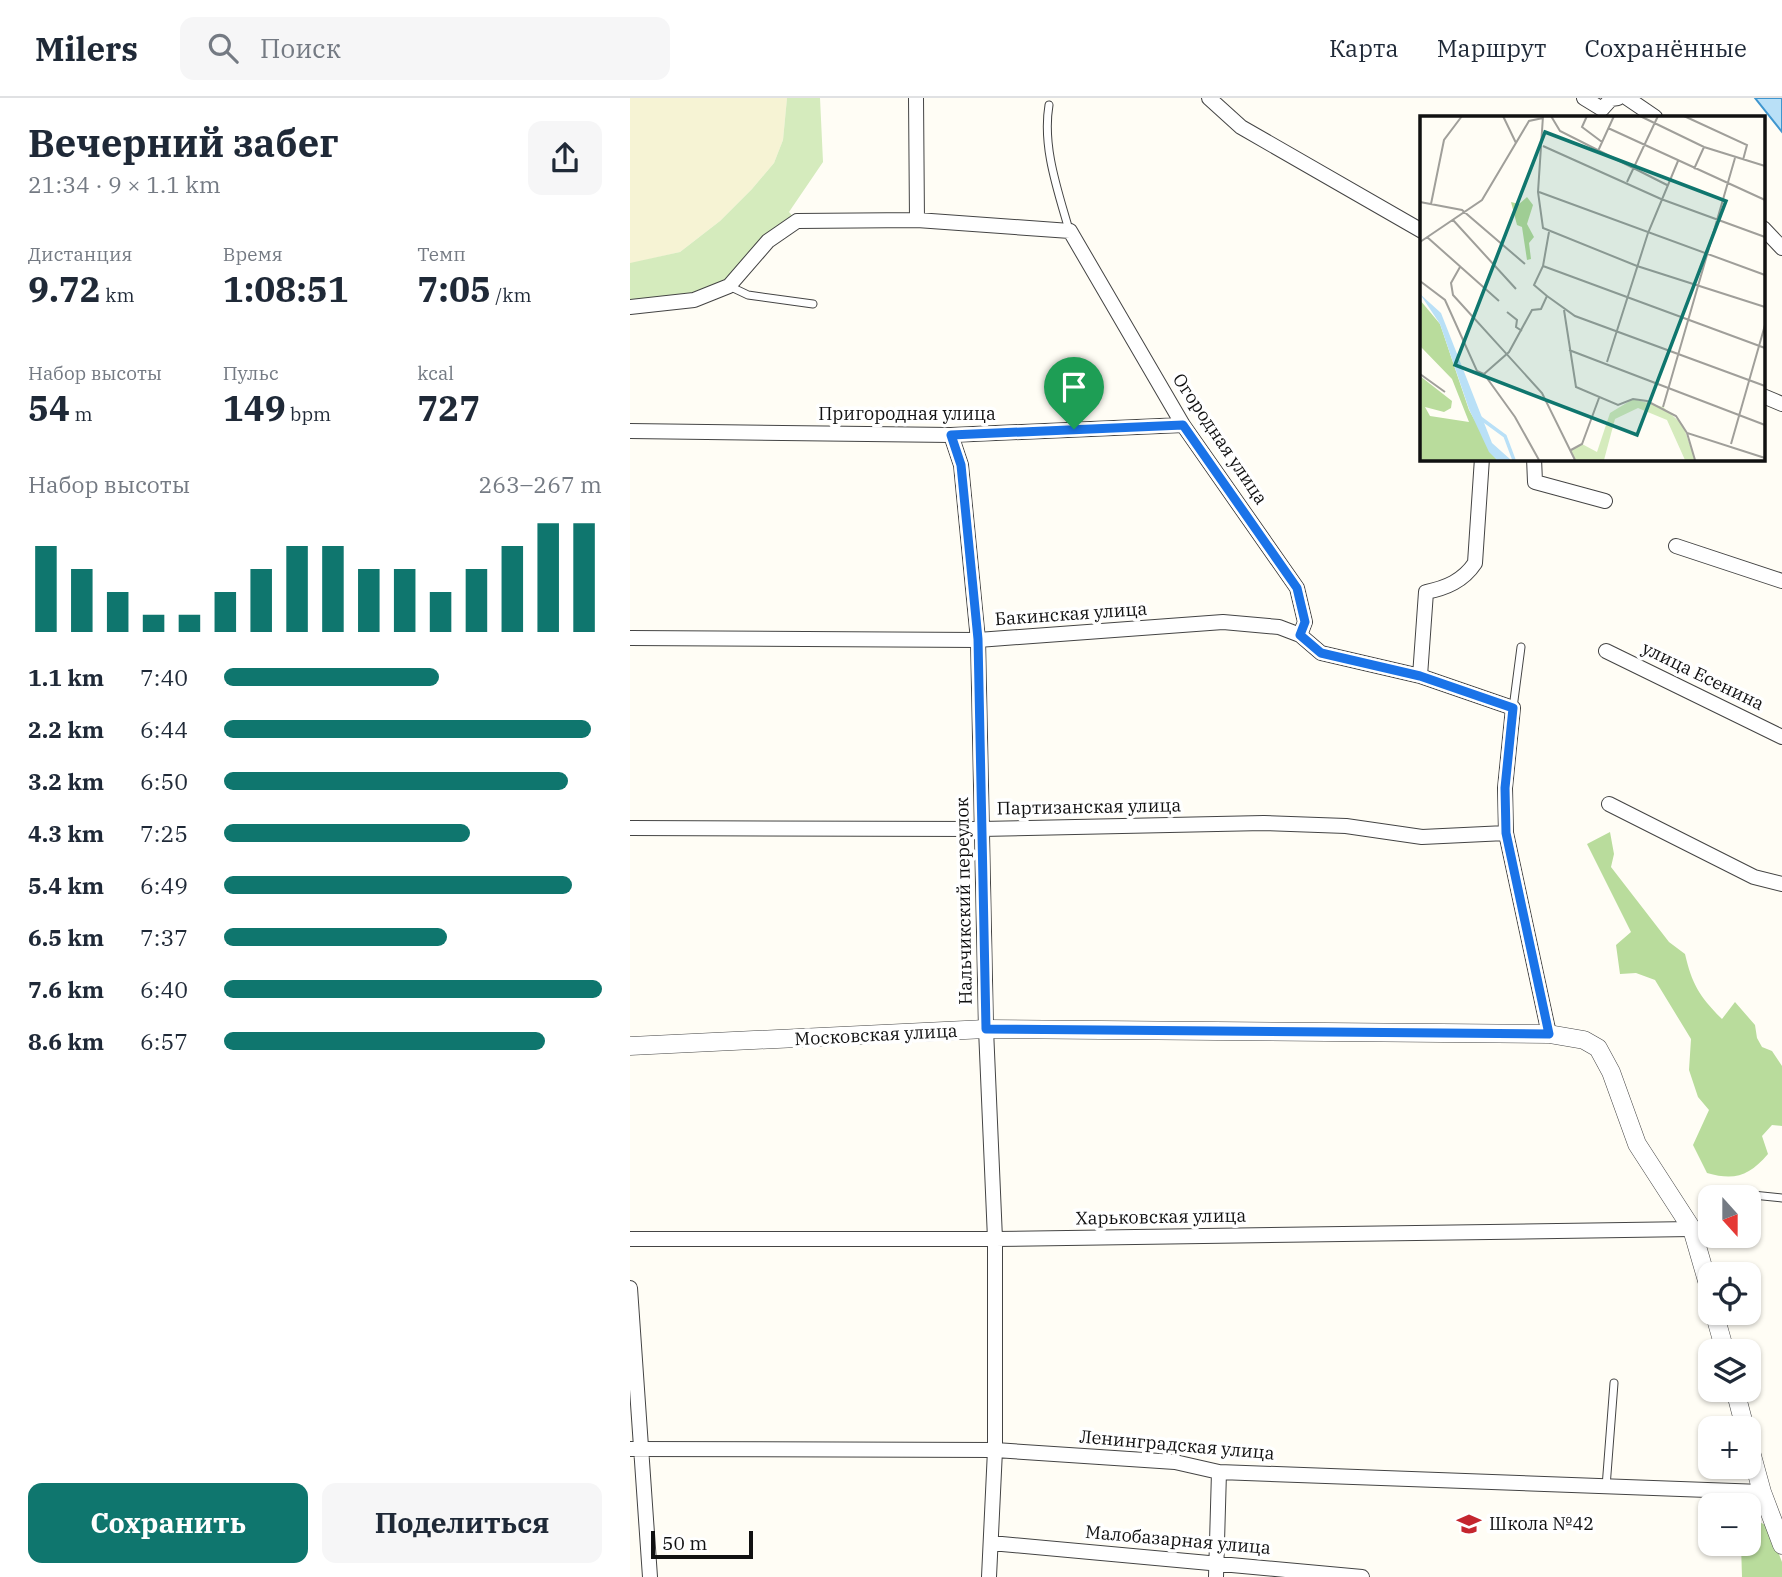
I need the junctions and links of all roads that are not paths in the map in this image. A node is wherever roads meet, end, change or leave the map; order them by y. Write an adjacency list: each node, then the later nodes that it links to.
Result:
1 (916, 98): 9 (street)
2 (1209, 98): 11 (street)
3 (1584, 98): 7 (street)
4 (1618, 98): 7 (street)
5 (1627, 98): 8 (street)
6 (1049, 105): 12 (lane)
7 (1600, 113)
8 (1654, 116)
9 (917, 220): 12 (street); 14 (street)
10 (1764, 229): 13 (street)
11 (1420, 230)
12 (1070, 231): 19 (street, Огородная улица)
13 (1782, 248)
14 (729, 286): 15 (lane); 16 (street)
15 (813, 304)
16 (630, 307)
17 (1764, 396): 18 (street)
18 (1782, 404)
19 (1183, 425): 21 (street, Пригородная улица); 27 (street, Огородная улица)
20 (630, 431): 21 (street, Пригородная улица)
21 (951, 435): 29 (street, Нальчикский переулок)
22 (1482, 460): 32 (street)
23 (1534, 460): 24 (street)
24 (1605, 501)
25 (1676, 546): 26 (street)
26 (1782, 581)
27 (1300, 635): 29 (street, Бакинская улица); 32 (street, Бакинская улица)
28 (630, 638): 29 (street, Бакинская улица)
29 (978, 639): 37 (street, Нальчикский переулок)
30 (1521, 647): 33 (lane)
31 (1606, 650): 34 (street, улица Есенина)
32 (1420, 676): 33 (street, Бакинская улица)
33 (1513, 708): 38 (street)
34 (1782, 737)
35 (1609, 804): 39 (street)
36 (630, 828): 37 (street, Партизанская улица)
37 (981, 829): 38 (street, Партизанская улица); 40 (street, Нальчикский переулок)
38 (1506, 833): 41 (street)
39 (1782, 884)
40 (986, 1029): 41 (street, Московская улица); 42 (street, Московская улица); 48 (street, Нальчикский переулок)
41 (1549, 1034): 46 (street, Московская улица)
42 (630, 1046)
43 (1761, 1196): 44 (lane)
44 (1782, 1198)
45 (1698, 1226): 46 (lane)
46 (1692, 1229): 48 (street, Харьковская улица); 49 (street)
47 (630, 1239): 48 (street, Харьковская улица)
48 (995, 1239): 53 (street, Нальчикский переулок)
49 (1702, 1262)
50 (630, 1288): 52 (street)
51 (1614, 1383): 56 (lane)
52 (636, 1449): 53 (street, Ленинградская улица); 61 (street)
53 (995, 1450): 54 (street, Ленинградская улица); 58 (street, Нальчикский переулок)
54 (1219, 1472): 56 (street, Ленинградская улица); 60 (street)
55 (1758, 1479): 57 (street)
56 (1606, 1487): 57 (street, Ленинградская улица)
57 (1762, 1492): 59 (street)
58 (991, 1543): 60 (street, Малобазарная улица); 62 (street, Нальчикский переулок)
59 (1782, 1545)
60 (1216, 1570): 63 (street, Малобазарная улица)
61 (650, 1577)
62 (989, 1577)
63 (1362, 1577)

